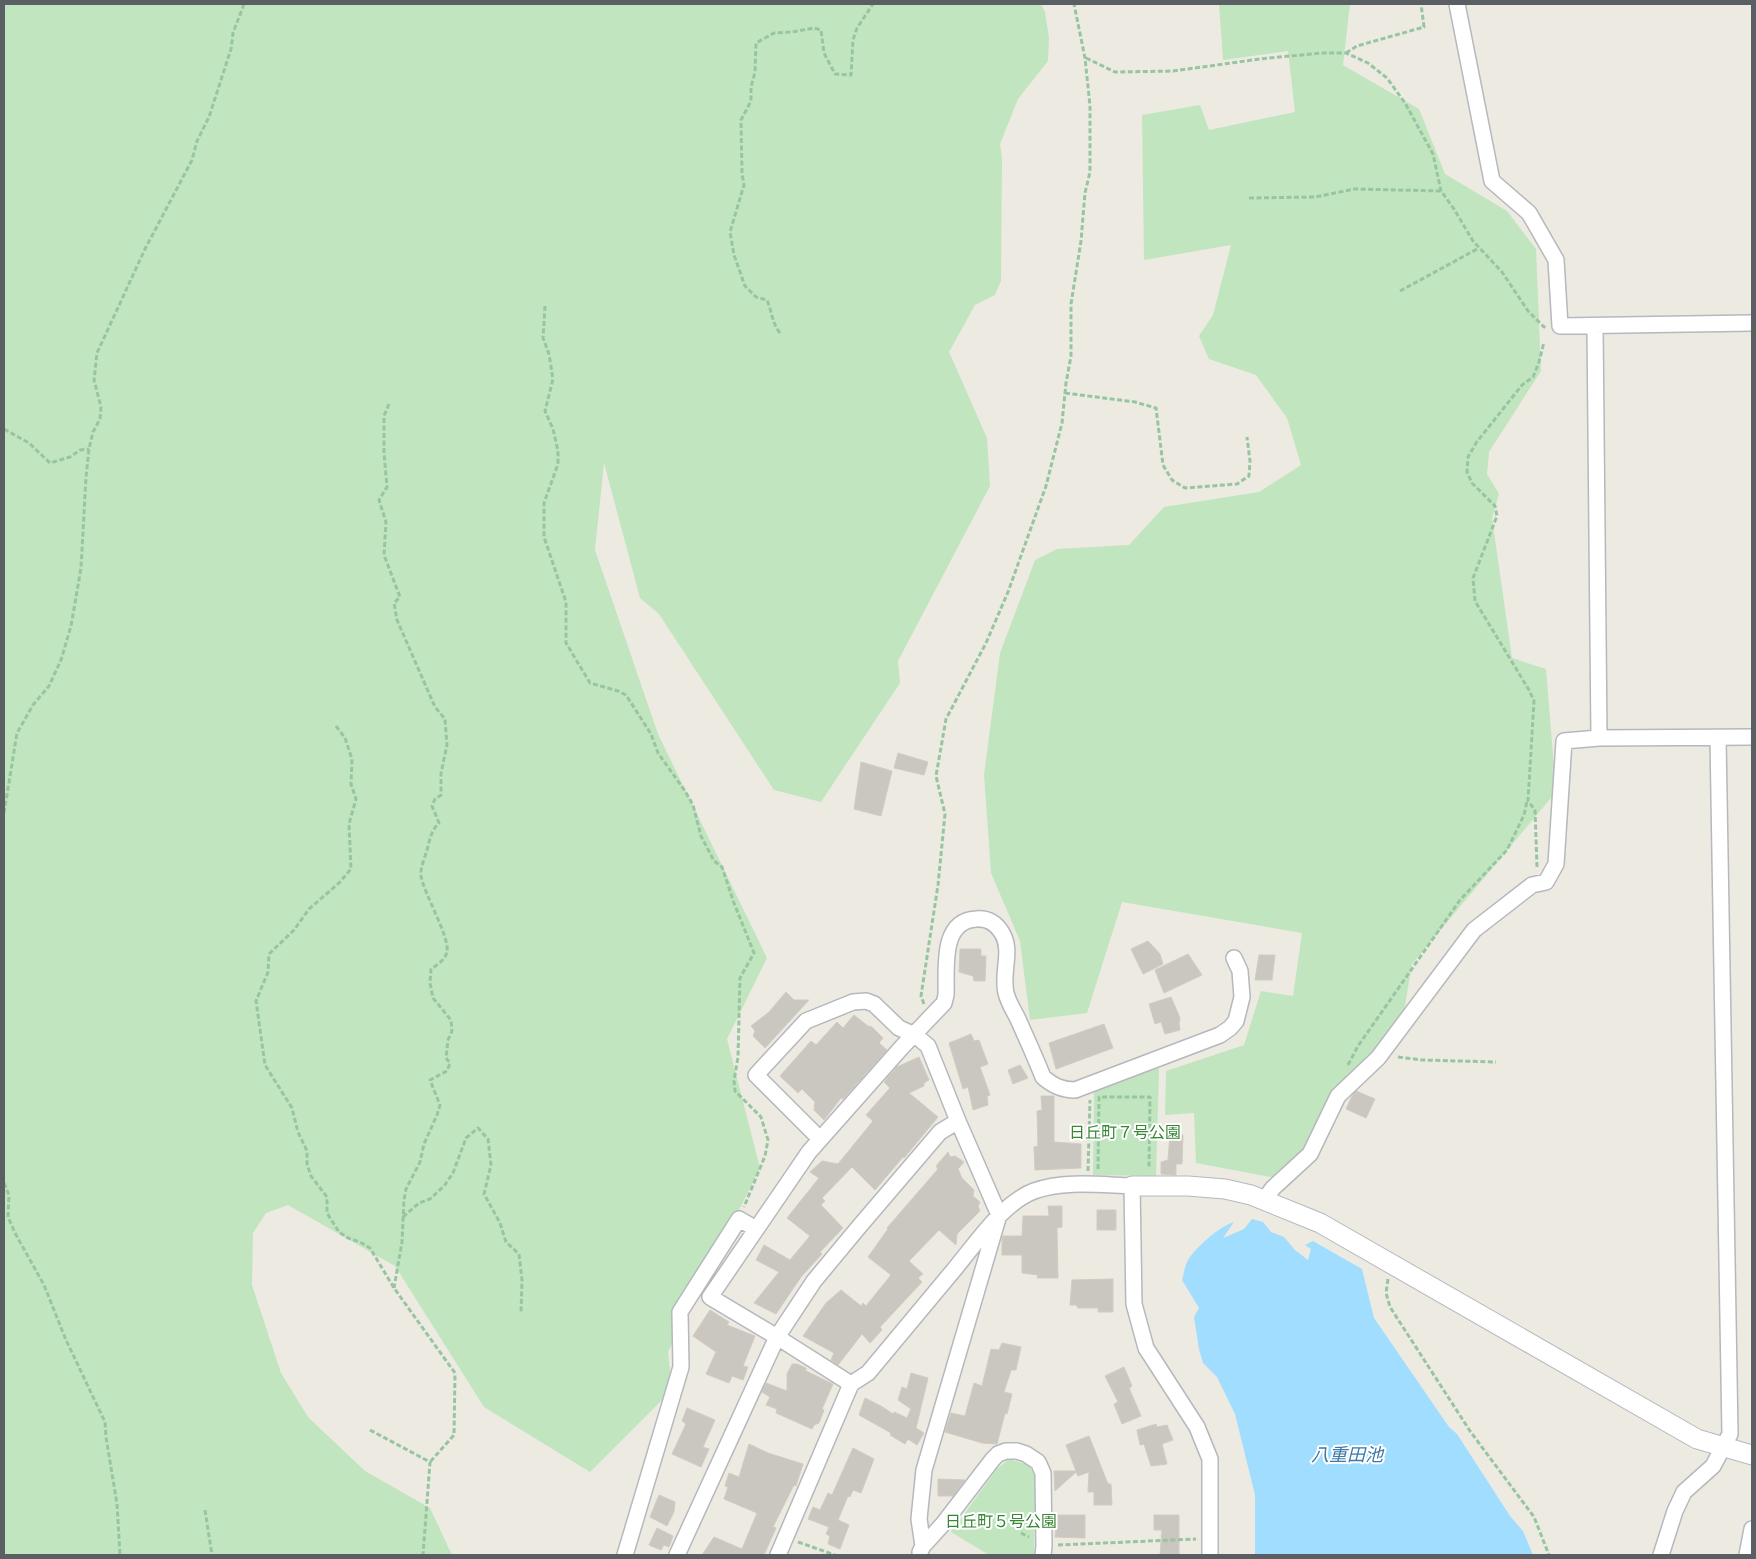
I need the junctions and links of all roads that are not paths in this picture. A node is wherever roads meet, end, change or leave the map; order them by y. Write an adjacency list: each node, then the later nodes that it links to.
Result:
1 (1457, 4): 3 (street)
2 (1752, 323): 3 (street)
3 (1595, 326): 5 (street)
4 (1752, 737): 6 (street)
5 (1599, 738): 6 (street); 12 (street)
6 (1718, 738): 17 (street)
7 (1234, 958): 8 (street)
8 (915, 1035): 9 (street); 10 (street); 10 (street)
9 (958, 1121): 13 (street); 15 (street)
10 (820, 1139): 14 (street)
11 (1132, 1186): 12 (street); 13 (street); 25 (street)
12 (1264, 1200): 17 (street)
13 (999, 1215): 16 (street); 20 (street)
14 (756, 1229): 15 (street); 22 (street)
15 (777, 1337): 16 (street); 23 (street)
16 (851, 1384): 24 (street)
17 (1723, 1448): 18 (street); 26 (street)
18 (1752, 1455)
19 (1752, 1529): 27 (street)
20 (921, 1550): 21 (street)
21 (1044, 1550)
22 (625, 1555)
23 (677, 1555)
24 (778, 1555)
25 (1210, 1555)
26 (1661, 1555)
27 (1747, 1555)

